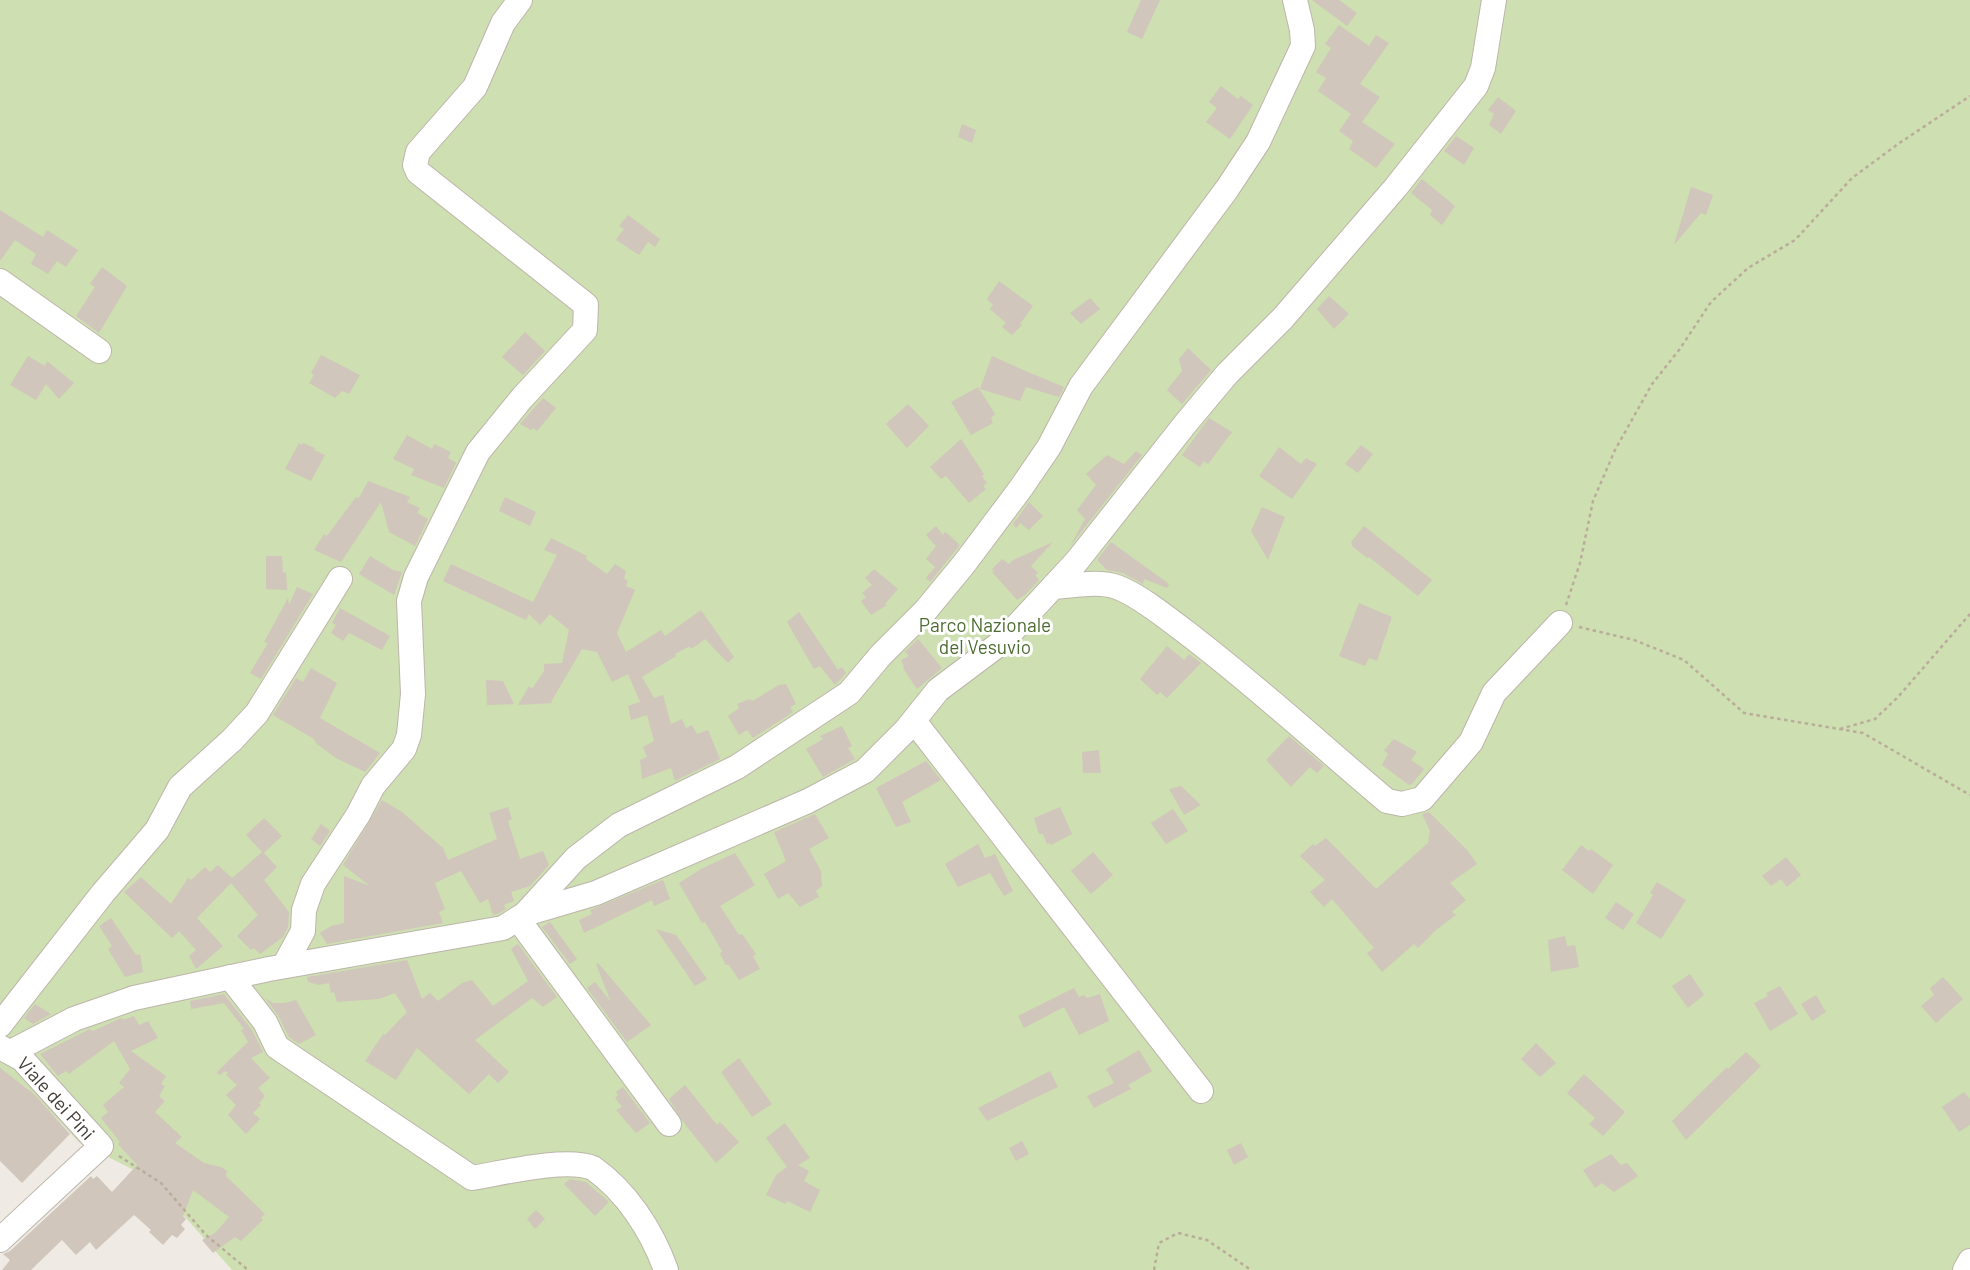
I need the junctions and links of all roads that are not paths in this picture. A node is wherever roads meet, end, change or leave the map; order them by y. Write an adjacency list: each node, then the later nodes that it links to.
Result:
1 (520, 0): 11 (street)
2 (1294, 0): 10 (street)
3 (1494, 0): 7 (street)
4 (0, 281): 5 (street)
5 (99, 351)
6 (340, 579): 13 (street)
7 (1053, 587): 8 (street); 9 (street)
8 (1560, 623)
9 (914, 721): 10 (street); 15 (street)
10 (522, 916): 11 (street); 16 (street)
11 (284, 967): 12 (street)
12 (230, 976): 14 (street); 19 (street)
13 (0, 1025)
14 (5, 1049): 17 (street, Viale dei Pini)
15 (1201, 1091)
16 (668, 1124)
17 (0, 1240)
18 (1970, 1261): 20 (street)
19 (666, 1270)
20 (1965, 1270)

